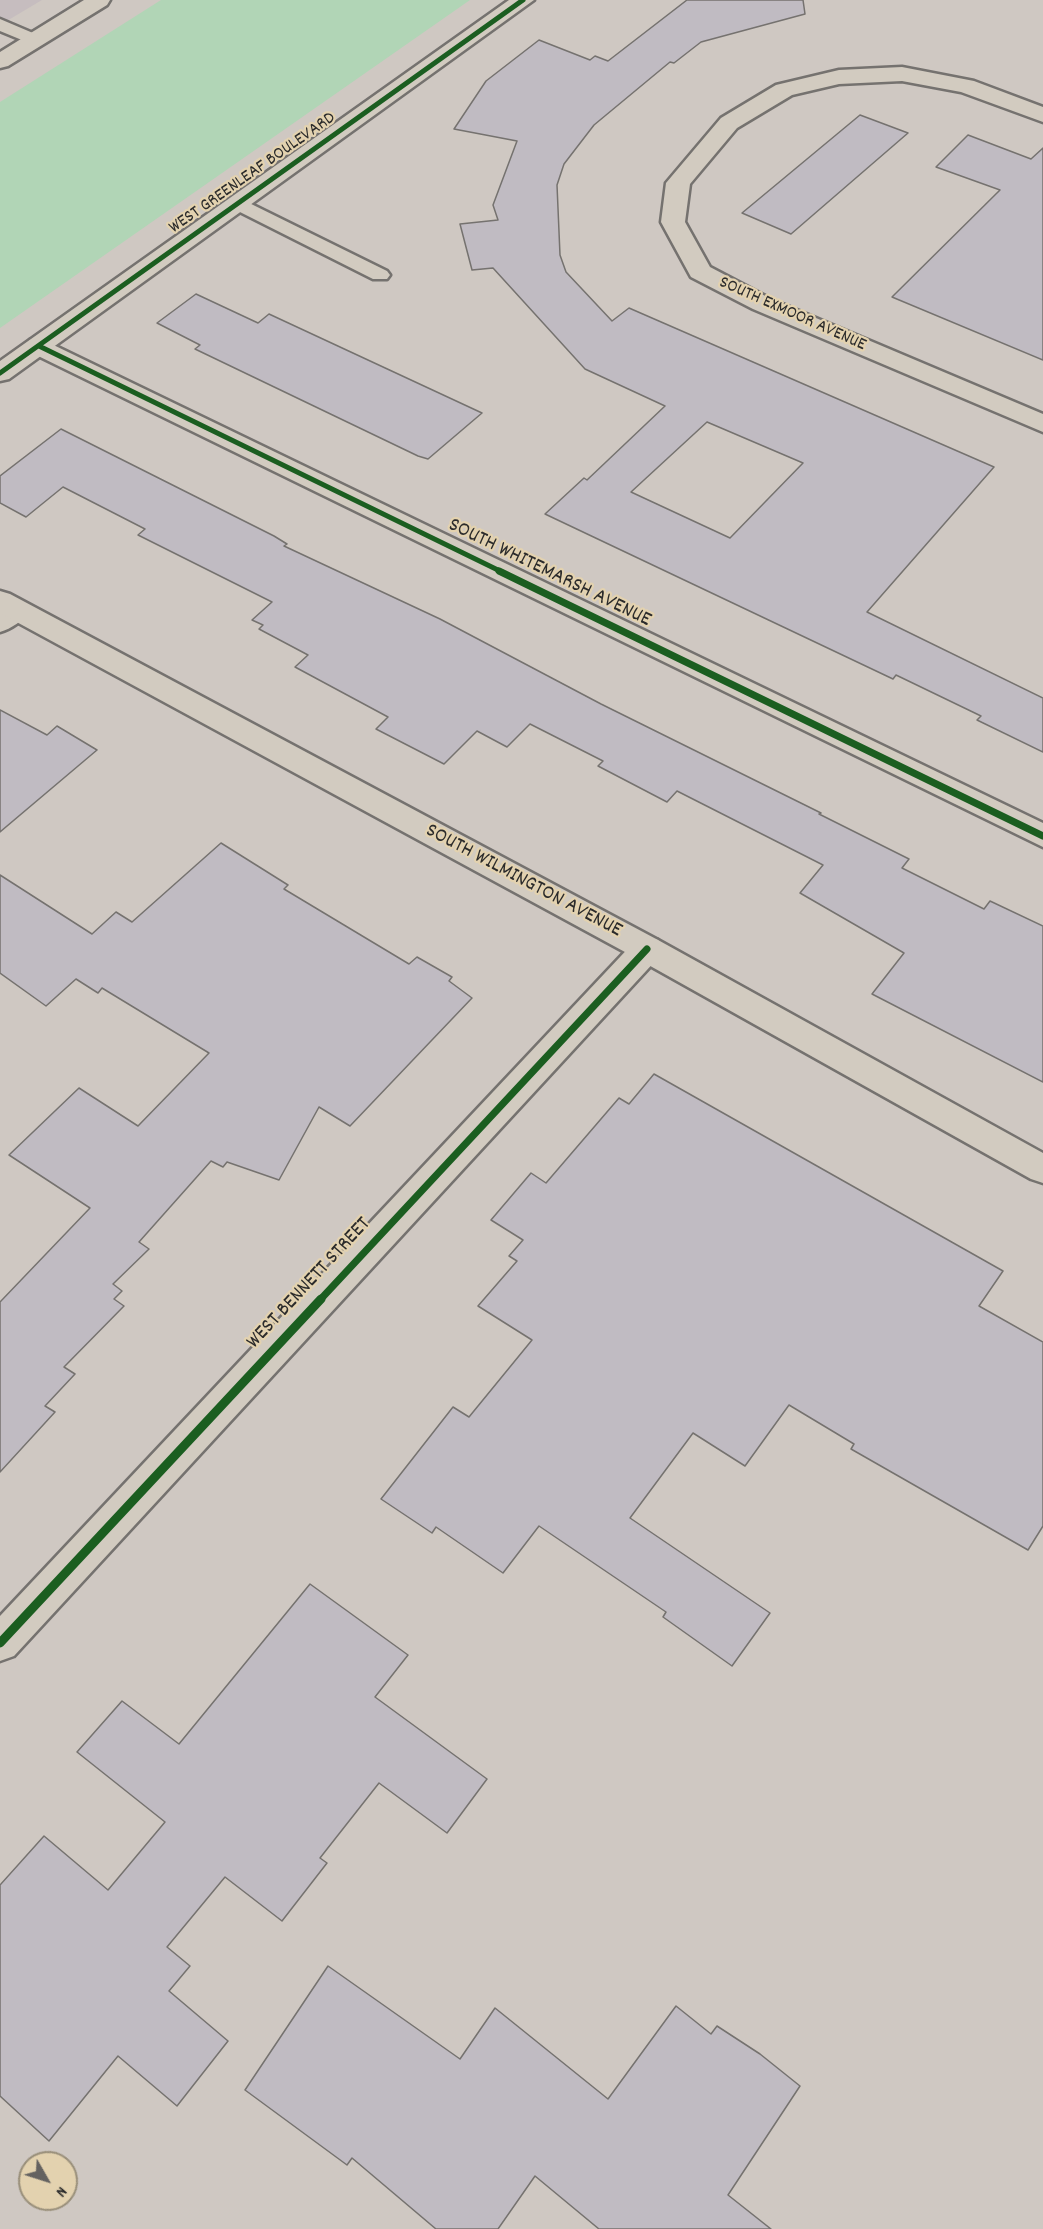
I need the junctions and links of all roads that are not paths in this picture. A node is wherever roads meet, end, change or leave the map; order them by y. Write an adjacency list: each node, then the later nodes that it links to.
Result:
1 (99, 0): 4 (street)
2 (524, 0): 7 (street, WEST GREENLEAF BOULEVARD)
3 (0, 24): 4 (lane)
4 (34, 40): 5 (street)
5 (0, 61)
6 (1043, 115): 11 (street, SOUTH EXMOOR AVENUE)
7 (237, 203): 8 (lane); 9 (street, WEST GREENLEAF BOULEVARD)
8 (380, 275)
9 (39, 346): 10 (street, WEST GREENLEAF BOULEVARD); 13 (street, SOUTH WHITEMARSH AVENUE)
10 (0, 373)
11 (1043, 424)
12 (6, 612): 14 (street, SOUTH WILMINGTON AVENUE)
13 (1043, 836)
14 (647, 950): 15 (street, SOUTH WILMINGTON AVENUE); 16 (street, WEST BENNETT STREET)
15 (1043, 1169)
16 (0, 1643)

